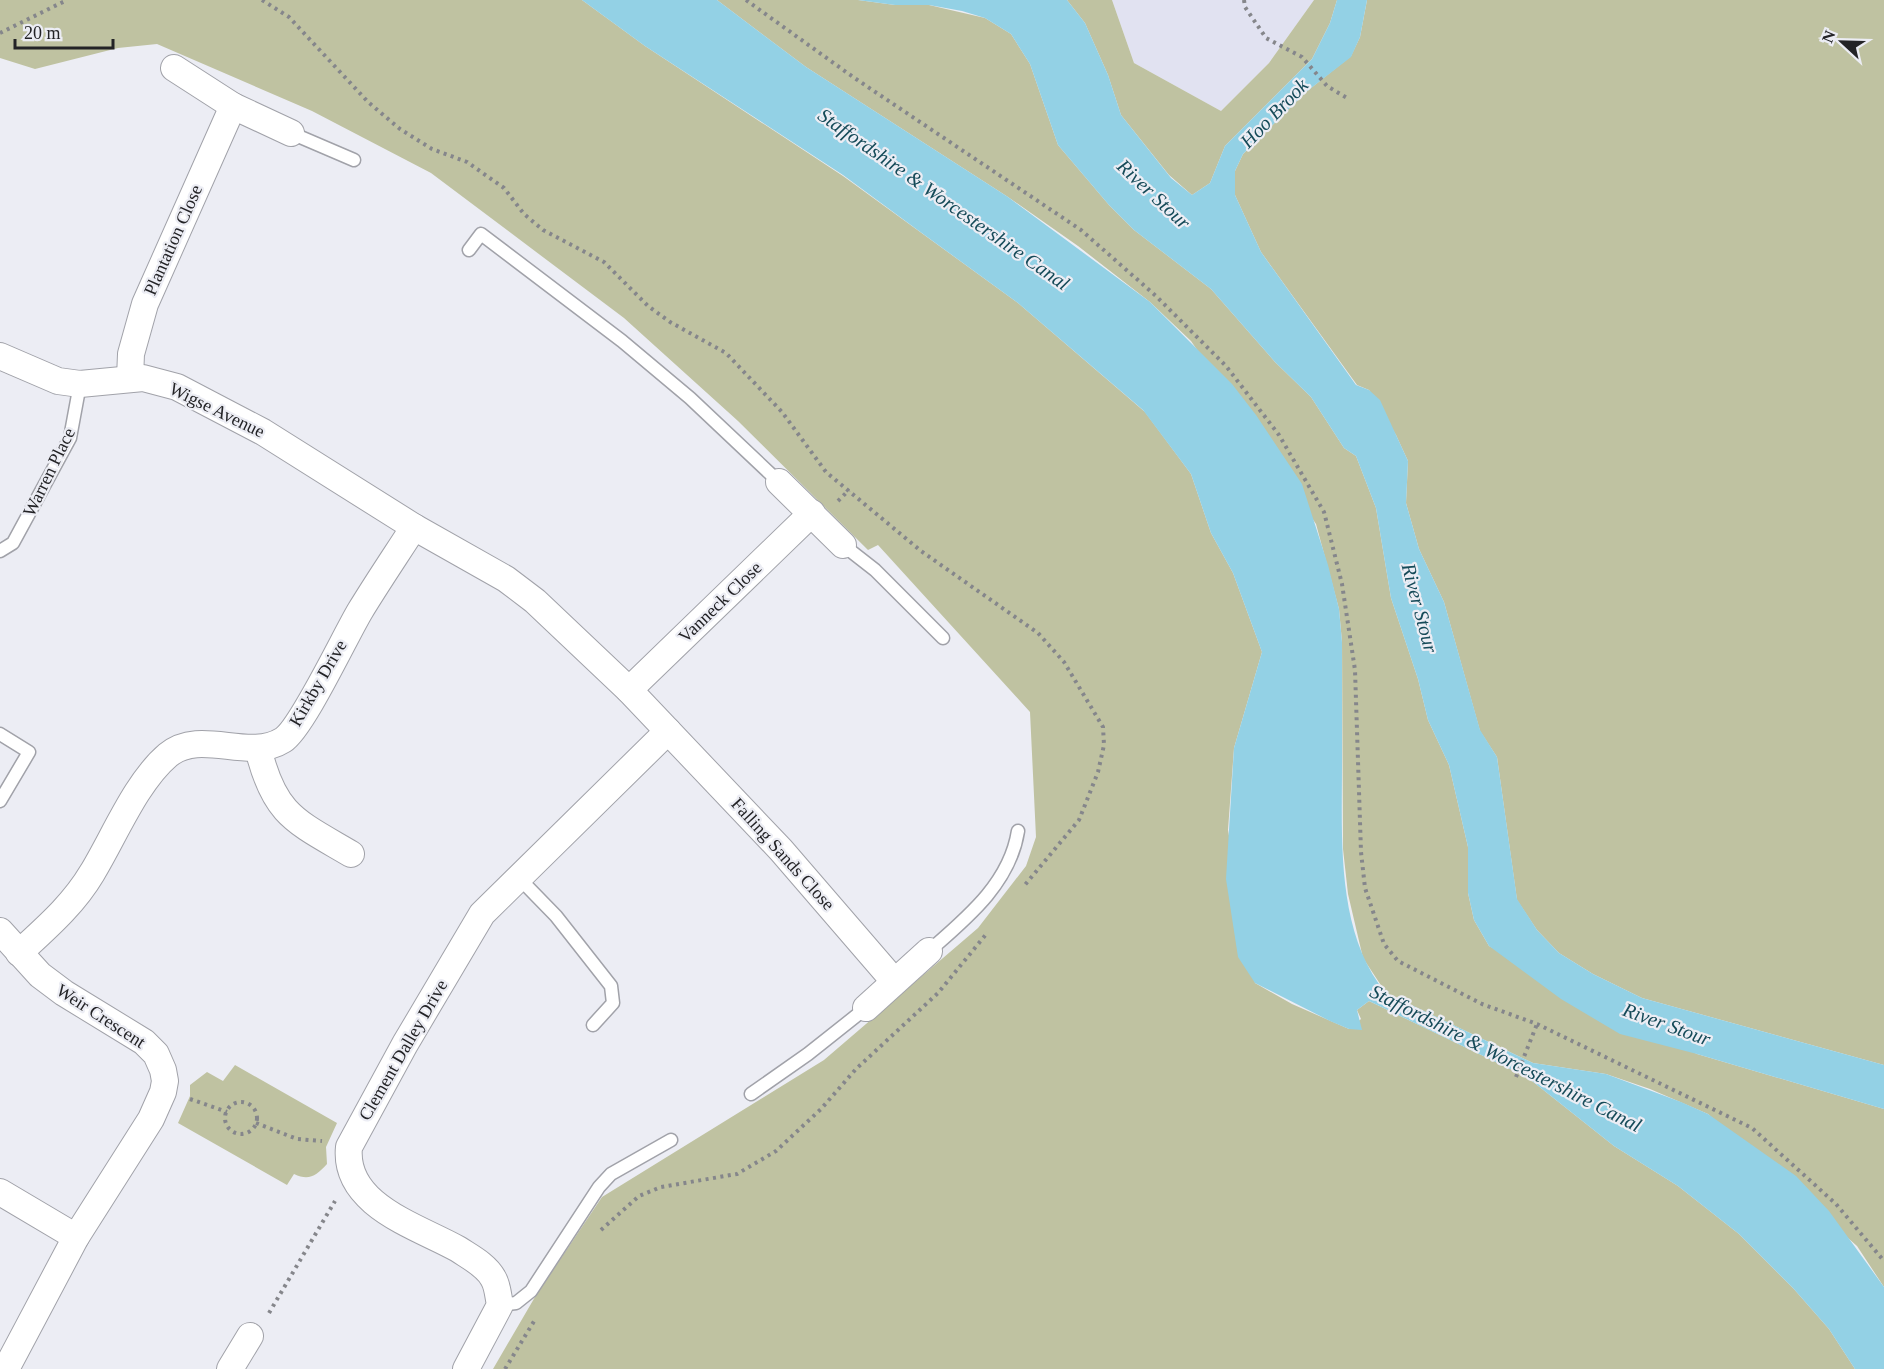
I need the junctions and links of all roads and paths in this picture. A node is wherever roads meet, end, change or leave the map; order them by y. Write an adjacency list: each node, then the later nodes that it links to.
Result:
1 (67, 0): 5 (path)
2 (262, 0): 29 (path)
3 (746, 0): 36 (path)
4 (1244, 0): 7 (path)
5 (0, 33)
6 (174, 68): 8 (street)
7 (1347, 98)
8 (233, 106): 9 (street); 13 (street, Plantation Close)
9 (291, 133): 10 (lane)
10 (354, 160)
11 (468, 250): 15 (lane)
12 (0, 356): 14 (street, Wigse Avenue)
13 (130, 378): 14 (street, Wigse Avenue); 17 (street, Wigse Avenue)
14 (80, 384): 19 (lane, Warren Place)
15 (779, 482): 16 (street)
16 (812, 513): 18 (street); 21 (street, Vanneck Close)
17 (414, 527): 21 (street, Wigse Avenue); 24 (street, Kirkby Drive)
18 (843, 545): 20 (lane)
19 (0, 551)
20 (942, 638)
21 (628, 690): 22 (street, Falling Sands Close)
22 (668, 731): 28 (street, Clement Dalley Drive); 34 (street, Falling Sands Close)
23 (0, 734): 25 (lane)
24 (258, 748): 27 (street); 33 (street, Kirkby Drive)
25 (0, 801)
26 (1018, 831): 32 (lane)
27 (351, 854)
28 (518, 877): 37 (lane); 44 (street, Clement Dalley Drive)
29 (1017, 894)
30 (991, 927): 47 (path)
31 (0, 931): 33 (street, Weir Crescent)
32 (929, 951): 34 (street)
33 (19, 953): 39 (street, Weir Crescent)
34 (894, 981): 35 (street)
35 (866, 1008): 40 (lane)
36 (1537, 1024): 38 (path); 49 (path)
37 (593, 1025)
38 (1516, 1077)
39 (163, 1092): 41 (path); 48 (street)
40 (751, 1094)
41 (227, 1112): 42 (path); 42 (path)
42 (256, 1123): 44 (path)
43 (671, 1140): 50 (lane)
44 (349, 1147): 45 (street)
45 (352, 1175): 50 (street); 52 (path)
46 (0, 1192): 48 (street)
47 (596, 1237)
48 (76, 1238): 53 (street)
49 (1884, 1261)
50 (500, 1305): 55 (street)
51 (538, 1316): 56 (path)
52 (250, 1336): 54 (street)
53 (6, 1369)
54 (230, 1369)
55 (466, 1369)
56 (505, 1369)

